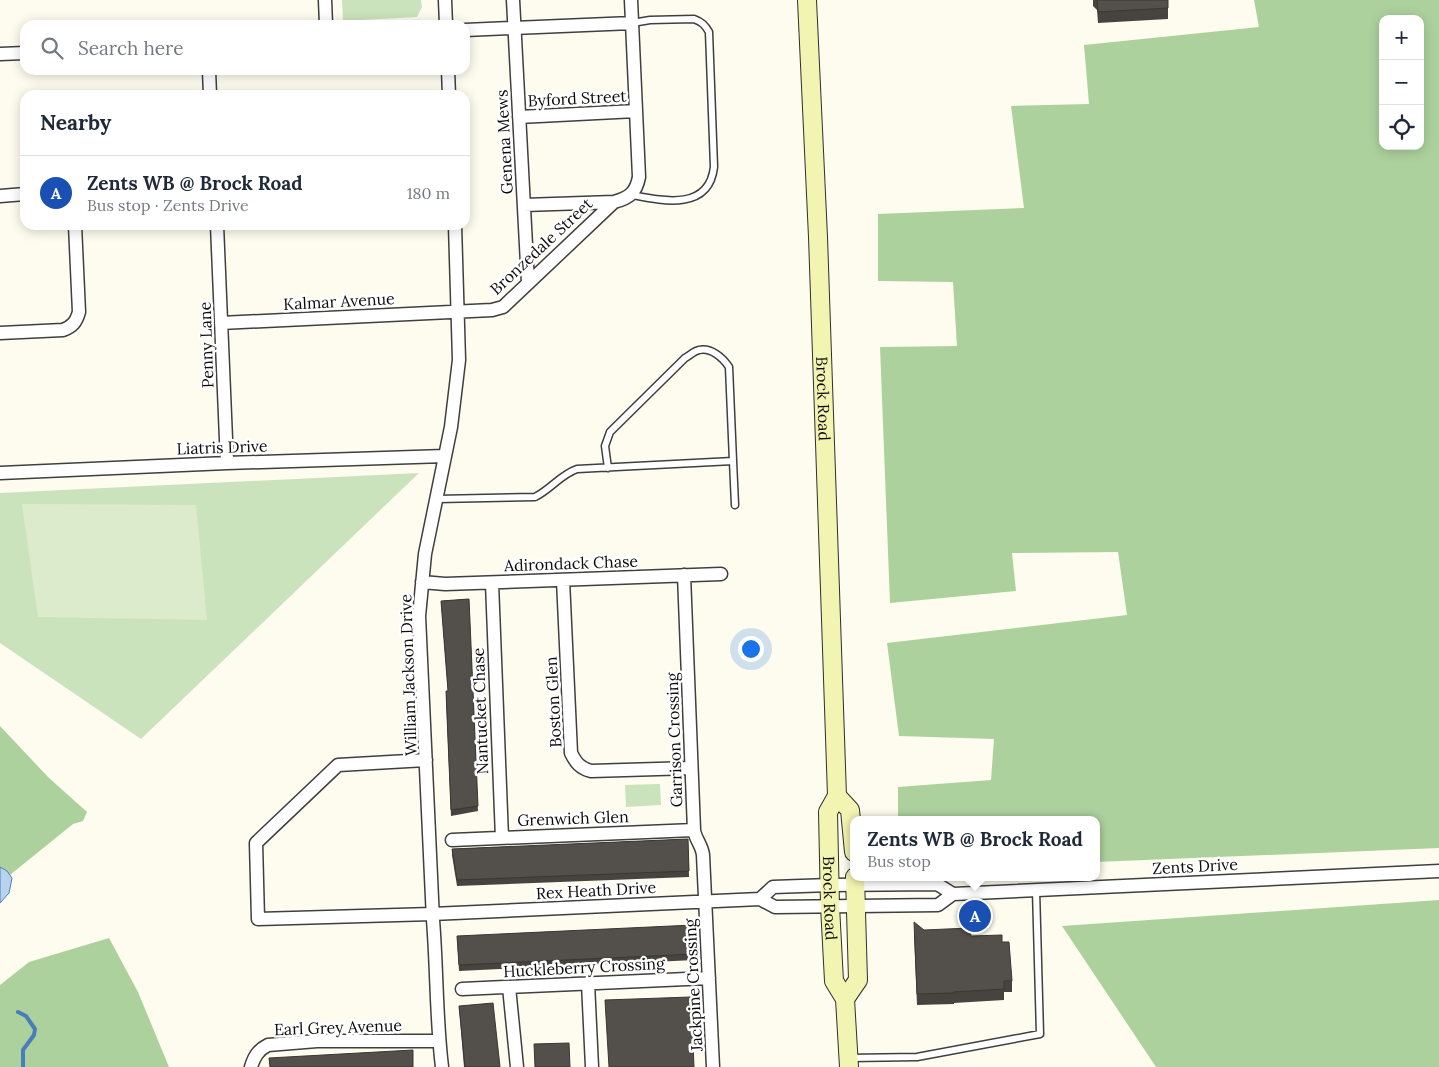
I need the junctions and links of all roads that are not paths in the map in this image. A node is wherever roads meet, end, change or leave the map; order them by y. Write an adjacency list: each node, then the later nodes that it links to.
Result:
1 (325, 0): 6 (street)
2 (445, 0): 7 (street)
3 (513, 0): 9 (street, Genena Mews)
4 (631, 0): 8 (street)
5 (807, 0): 45 (main road, Brock Road)
6 (326, 20)
7 (446, 20)
8 (632, 23): 9 (street); 17 (street); 20 (lane)
9 (515, 28): 10 (street); 18 (street, Genena Mews)
10 (470, 30)
11 (20, 53): 12 (street)
12 (0, 54)
13 (209, 75): 15 (street)
14 (448, 75): 16 (street)
15 (210, 90)
16 (449, 90)
17 (636, 111): 18 (street, Byford Street); 20 (street)
18 (519, 117): 23 (street, Genena Mews)
19 (20, 194): 21 (street)
20 (632, 195): 22 (street)
21 (0, 196)
22 (614, 202): 23 (street); 27 (street, Bronzedale Street)
23 (524, 204): 27 (street, Genena Mews)
24 (75, 230): 30 (street)
25 (217, 230): 29 (street, Penny Lane)
26 (455, 230): 28 (street, William Jackson Drive)
27 (528, 283): 28 (street, Bronzedale Street)
28 (458, 311): 29 (street, Kalmar Avenue); 31 (street, William Jackson Drive)
29 (221, 322): 33 (street, Penny Lane)
30 (0, 333)
31 (445, 456): 33 (street, Liatris Drive); 36 (street, William Jackson Drive)
32 (733, 461): 34 (lane); 34 (lane); 37 (lane)
33 (227, 463): 35 (street, Liatris Drive)
34 (608, 468): 36 (lane)
35 (0, 473)
36 (437, 499): 41 (street, William Jackson Drive)
37 (736, 505)
38 (721, 574): 39 (street, Adirondack Chase)
39 (684, 575): 40 (street, Adirondack Chase); 44 (street, Garrison Crossing)
40 (563, 580): 42 (street, Adirondack Chase); 44 (street, Boston Glen)
41 (422, 582): 42 (street, Adirondack Chase); 43 (street, William Jackson Drive)
42 (492, 582): 48 (street, Nantucket Chase)
43 (426, 760): 59 (street, William Jackson Drive); 59 (street, Rex Heath Drive)
44 (692, 768): 47 (street, Garrison Crossing)
45 (837, 796): 46 (main road, Brock Road); 52 (main road, Brock Road)
46 (851, 816)
47 (694, 830): 48 (street, Grenwich Glen); 56 (street, Garrison Crossing)
48 (502, 838): 49 (street, Grenwich Glen)
49 (452, 840)
50 (1439, 871): 53 (street, Zents Drive)
51 (855, 881): 52 (street, Zents Drive); 54 (street, Zents Drive); 58 (main road, Brock Road)
52 (830, 884): 55 (street, Rex Heath Drive); 57 (main road, Brock Road)
53 (1036, 890): 54 (street, Zents Drive); 66 (lane)
54 (953, 894): 58 (street, Zents Drive)
55 (760, 899): 56 (street, Rex Heath Drive); 57 (street, Rex Heath Drive)
56 (705, 901): 59 (street, Rex Heath Drive); 60 (street, Jackpine Crossing)
57 (830, 906): 58 (street, Zents Drive); 64 (main road, Brock Road)
58 (856, 906): 64 (main road, Brock Road)
59 (432, 914): 65 (street, William Jackson Drive)
60 (708, 978): 61 (street, Huckleberry Crossing); 71 (street, Jackpine Crossing)
61 (588, 983): 62 (street, Huckleberry Crossing); 70 (street)
62 (509, 987): 63 (street, Huckleberry Crossing); 69 (street)
63 (462, 989)
64 (845, 999): 66 (main road, Brock Road)
65 (439, 1041): 67 (street, Earl Grey Avenue); 68 (street, William Jackson Drive)
66 (849, 1062)
67 (251, 1067)
68 (442, 1067)
69 (517, 1067)
70 (592, 1067)
71 (713, 1067)

